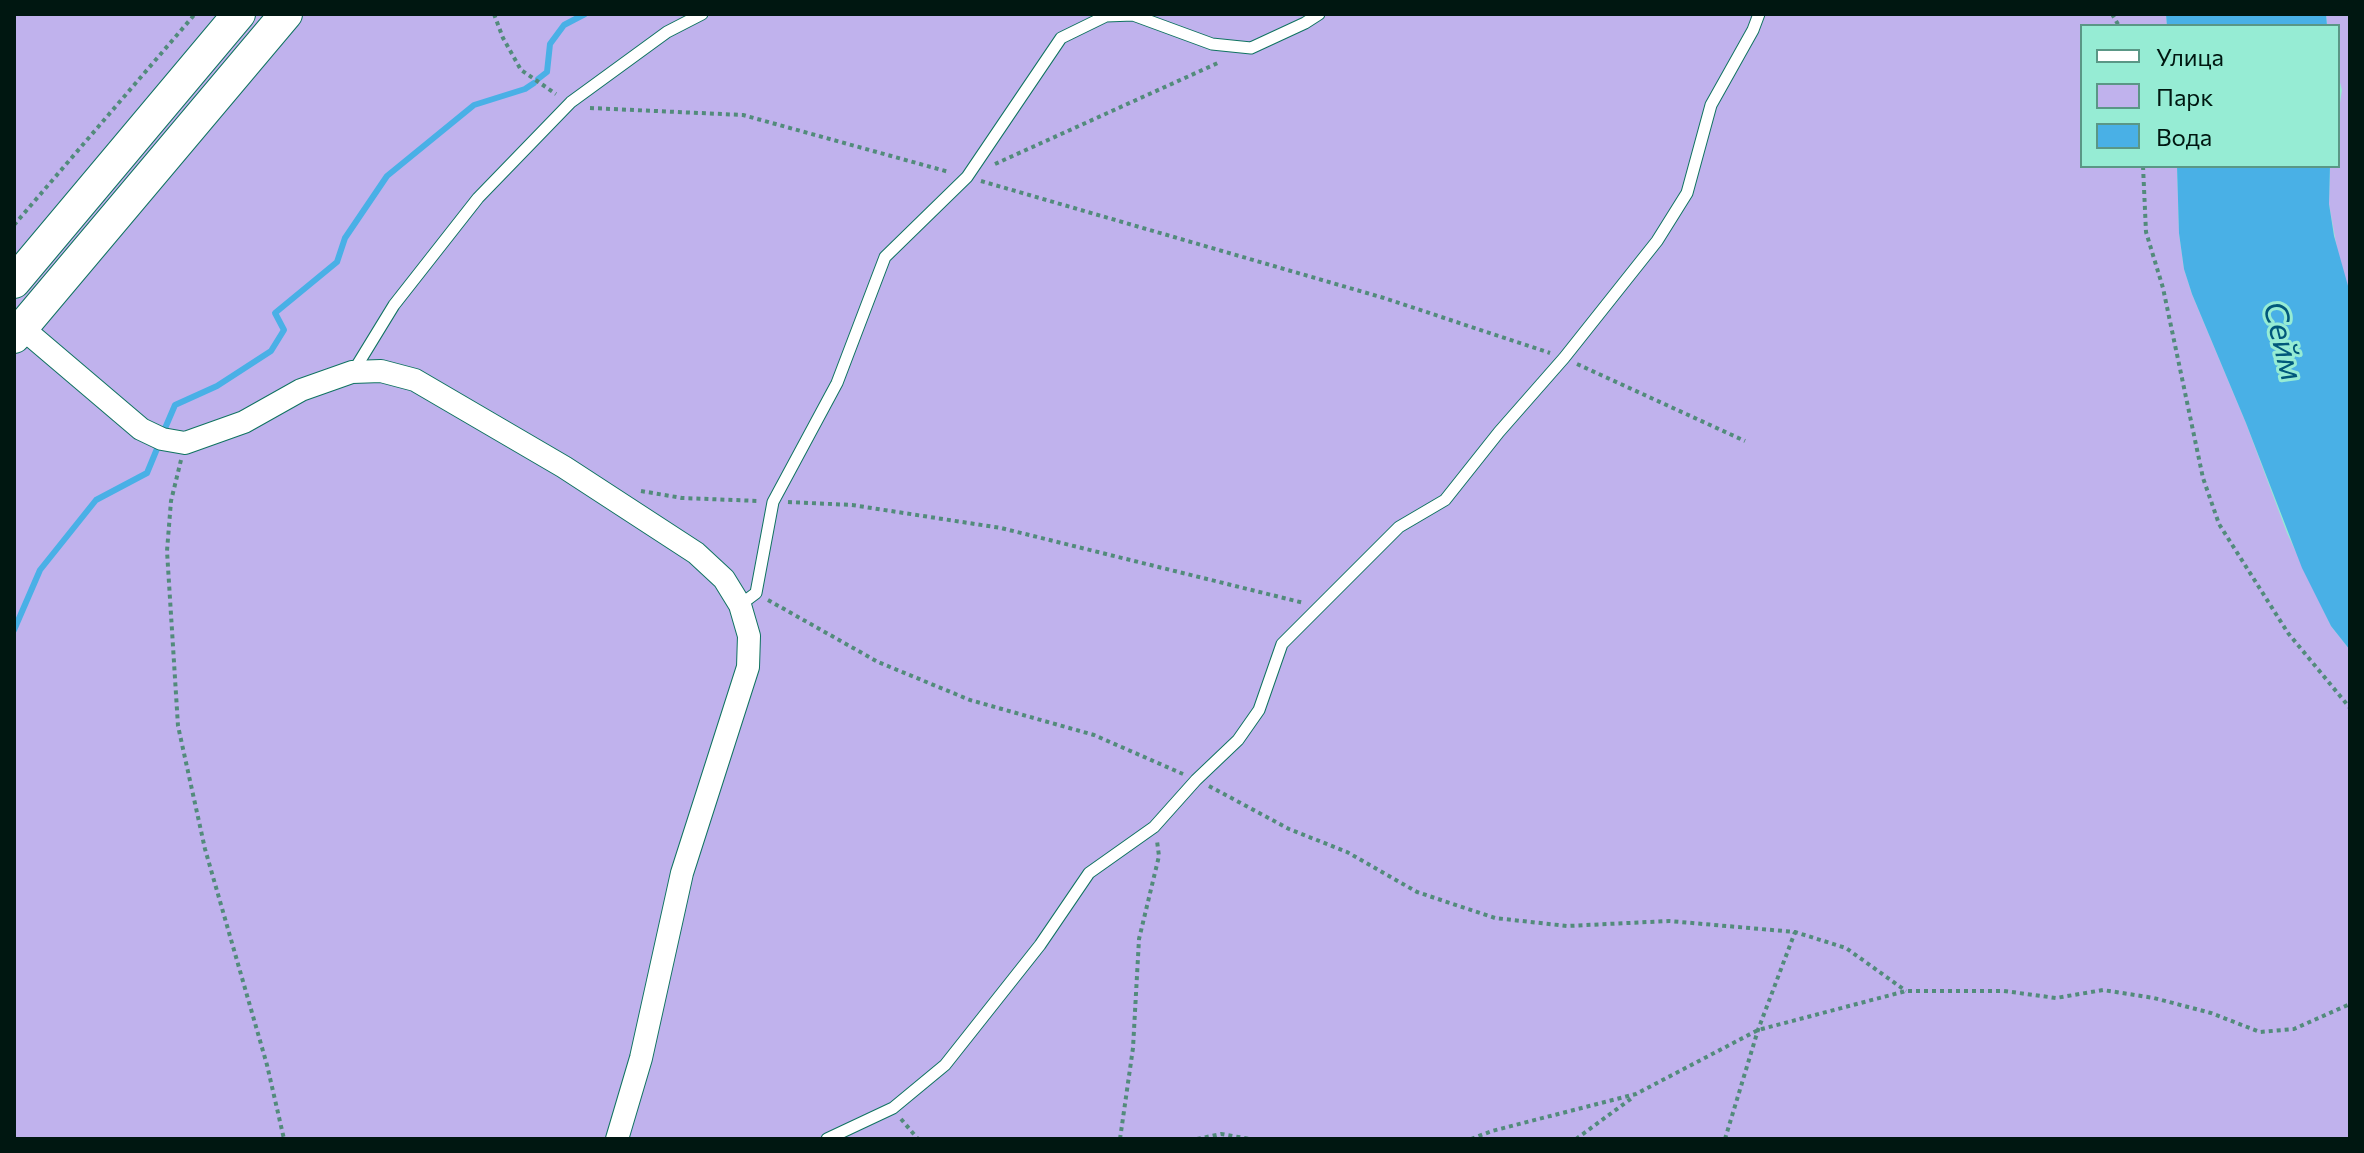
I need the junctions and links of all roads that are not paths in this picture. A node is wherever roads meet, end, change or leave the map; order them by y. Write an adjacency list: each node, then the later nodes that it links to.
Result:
1 (239, 14): 7 (street)
2 (286, 14): 8 (street)
3 (702, 14): 9 (lane)
4 (1319, 14): 6 (lane)
5 (1759, 14): 12 (lane)
6 (1102, 15): 10 (lane)
7 (14, 282)
8 (17, 329): 9 (street)
9 (352, 372): 10 (street)
10 (748, 599): 11 (street)
11 (617, 1139)
12 (827, 1139)

